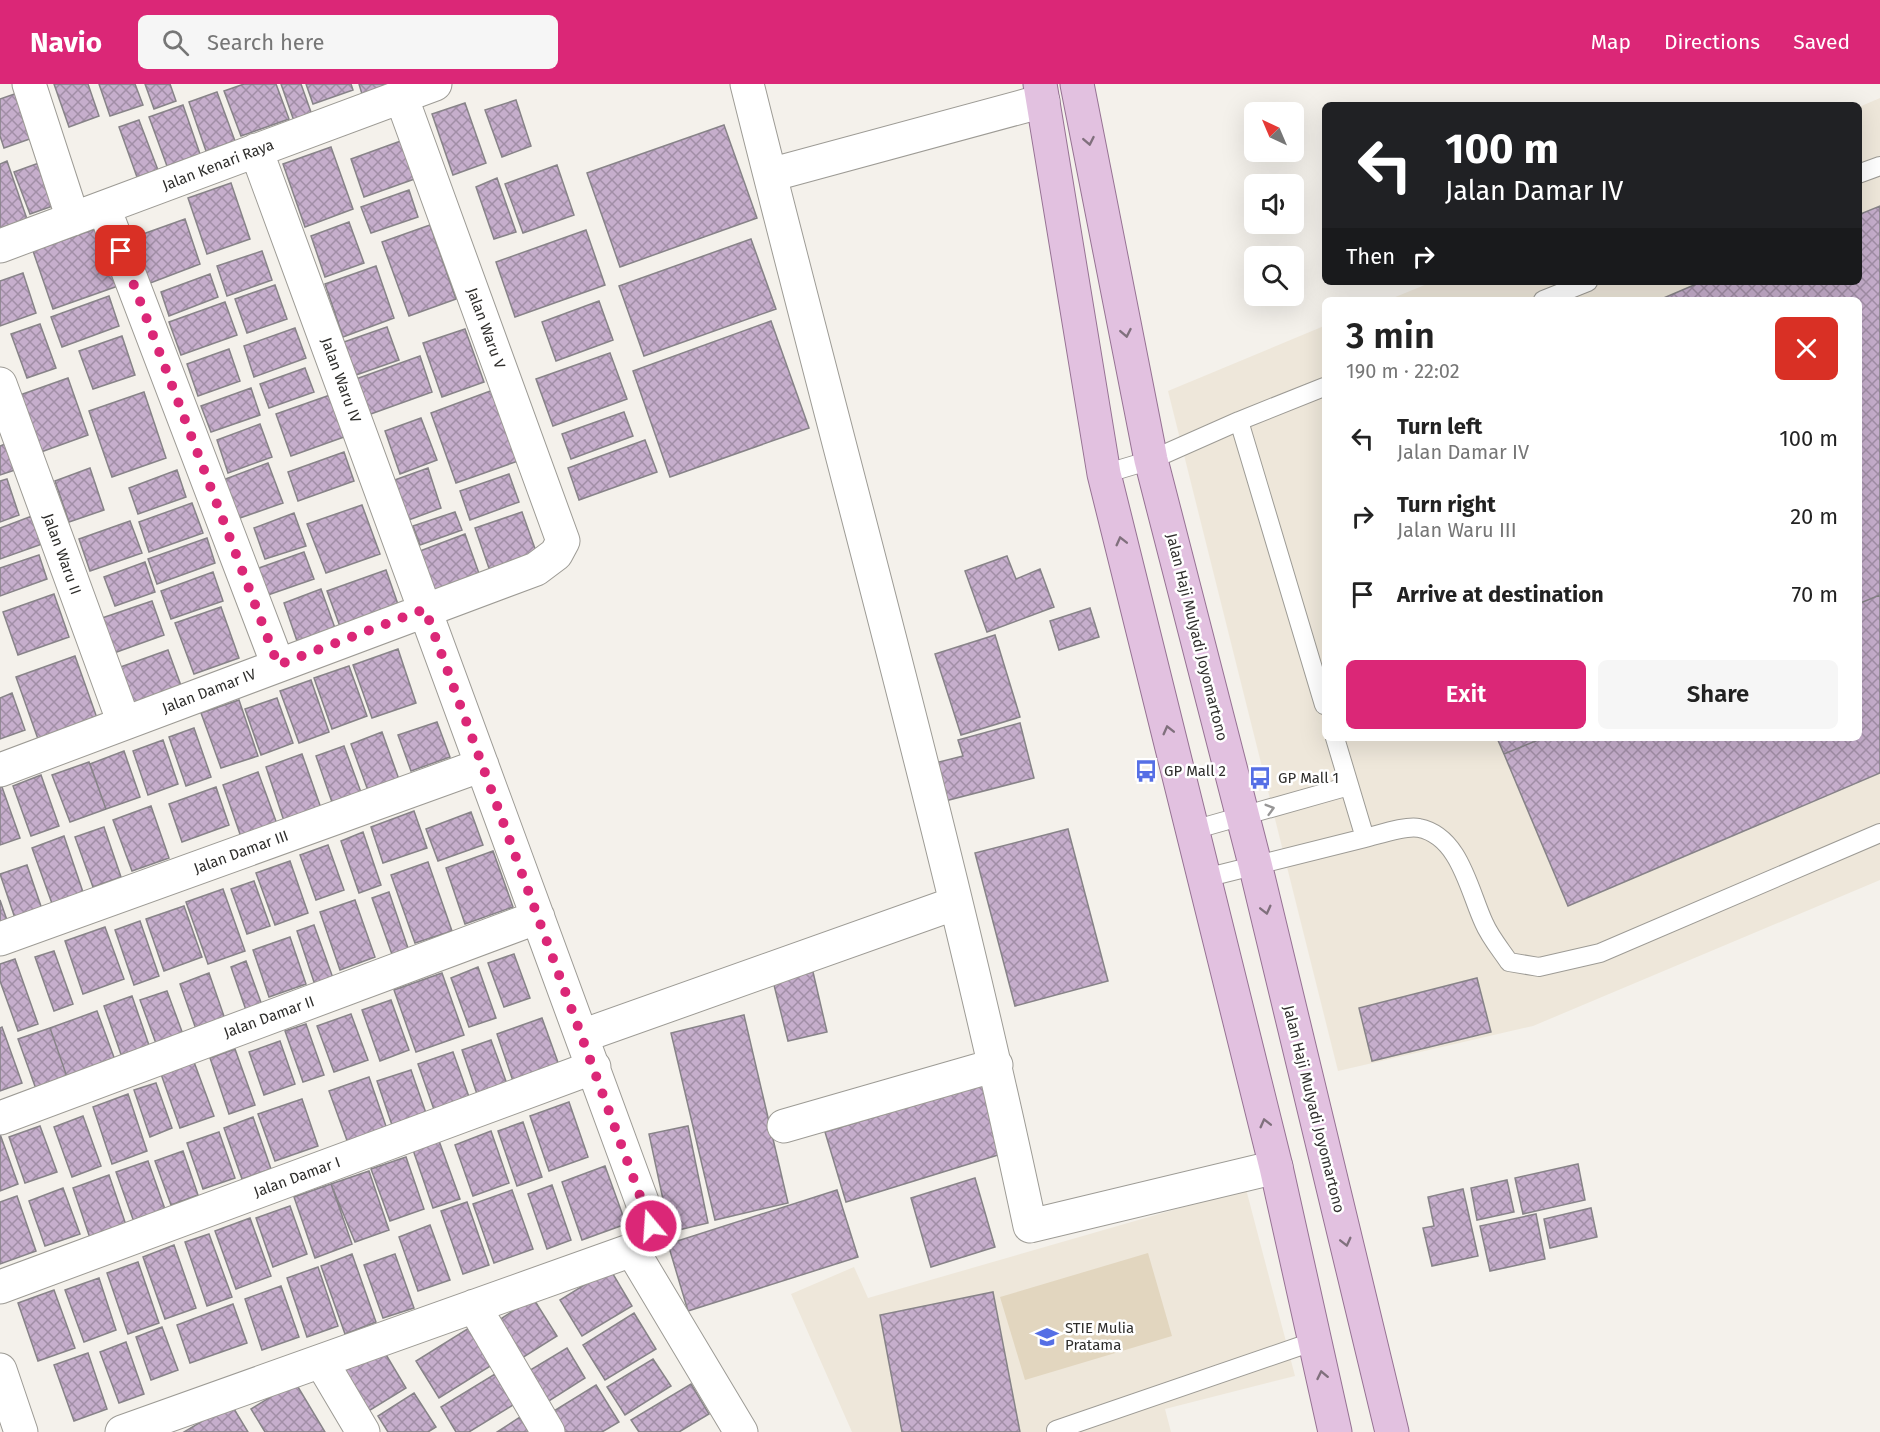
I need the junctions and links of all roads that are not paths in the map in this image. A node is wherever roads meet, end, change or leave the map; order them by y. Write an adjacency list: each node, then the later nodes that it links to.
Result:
1 (30, 84): 12 (street)
2 (435, 84): 6 (street, Jalan Kenari Raya)
3 (747, 84): 10 (street)
4 (1077, 84): 19 (main road, Jalan Haji Mulyadi Joyomartono, one-way to 19)
5 (1042, 92): 10 (street); 20 (main road)
6 (401, 96): 7 (street, Jalan Kenari Raya); 21 (street, Jalan Waru V)
7 (256, 150): 11 (street, Jalan Kenari Raya); 22 (street, Jalan Waru IV)
8 (1880, 165): 9 (lane)
9 (1862, 172)
10 (770, 175): 36 (street)
11 (104, 208): 12 (street, Jalan Kenari Raya); 23 (street)
12 (73, 219): 13 (street, Jalan Kenari Raya)
13 (0, 246)
14 (1580, 285): 15 (lane)
15 (1550, 297)
16 (0, 384): 25 (street, Jalan Waru II)
17 (1322, 388): 18 (lane)
18 (1239, 421): 19 (lane); 24 (lane)
19 (1151, 460): 20 (lane); 30 (main road, Jalan Haji Mulyadi Joyomartono)
20 (1104, 474): 31 (main road, one-way to 20)
21 (552, 558): 22 (street, Jalan Damar IV)
22 (425, 609): 23 (street, Jalan Damar IV); 27 (street, Jalan Waru IV)
23 (278, 665): 25 (street, Jalan Damar IV)
24 (1322, 698)
25 (124, 723): 28 (street, Jalan Damar IV)
26 (1336, 741): 29 (lane)
27 (482, 765): 37 (street, Jalan Waru IV); 38 (street, Jalan Damar III)
28 (0, 770)
29 (1349, 786): 30 (lane, one-way to 29); 33 (lane)
30 (1243, 817): 31 (lane); 34 (main road, Jalan Haji Mulyadi Joyomartono)
31 (1193, 830): 35 (main road)
32 (1880, 833): 33 (lane)
33 (1365, 838): 34 (lane)
34 (1255, 864): 35 (lane); 59 (main road, Jalan Haji Mulyadi Joyomartono, one-way to 59)
35 (1205, 878): 44 (main road, one-way to 35)
36 (956, 903): 39 (street); 40 (street)
37 (538, 917): 39 (street, Jalan Waru IV); 42 (street, Jalan Damar II)
38 (0, 939)
39 (582, 1036): 41 (street, Jalan Waru IV)
40 (996, 1065): 43 (street); 44 (street)
41 (594, 1067): 45 (street, Jalan Waru IV); 46 (street, Jalan Damar I)
42 (0, 1118)
43 (784, 1126)
44 (1276, 1167): 48 (main road)
45 (632, 1250): 47 (street); 57 (street)
46 (0, 1287)
47 (474, 1306): 49 (street); 56 (street)
48 (1315, 1341): 52 (lane); 58 (main road, one-way to 48)
49 (321, 1361): 51 (street); 55 (street)
50 (0, 1370): 53 (street)
51 (159, 1426): 54 (street)
52 (1056, 1431)
53 (21, 1432)
54 (122, 1432)
55 (363, 1432)
56 (548, 1432)
57 (741, 1432)
58 (1335, 1432)
59 (1392, 1432)

